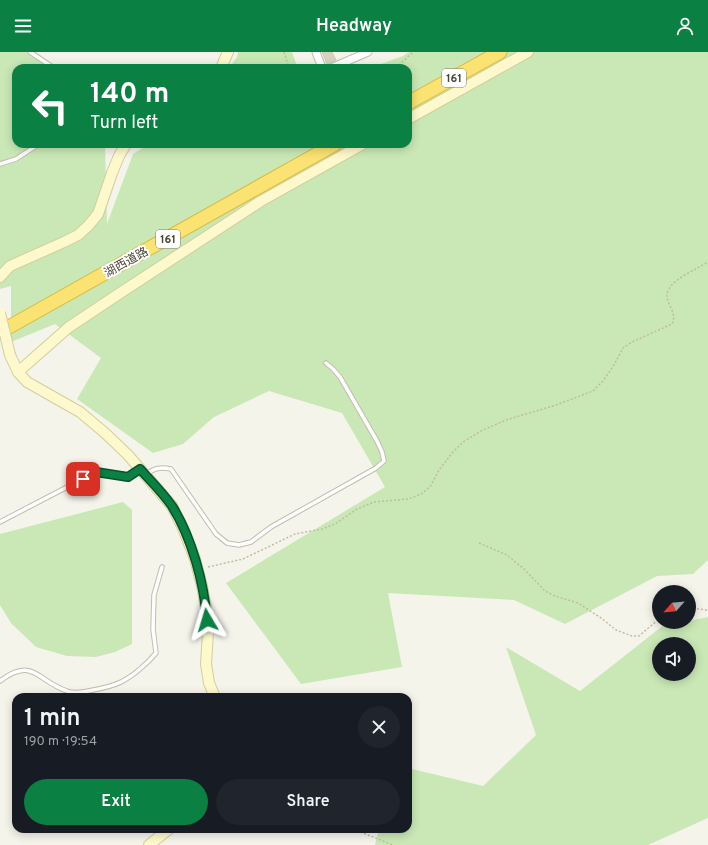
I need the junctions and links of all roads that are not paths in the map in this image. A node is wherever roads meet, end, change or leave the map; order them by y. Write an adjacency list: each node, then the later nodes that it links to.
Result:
1 (30, 52): 8 (lane)
2 (228, 52): 9 (street)
3 (316, 52): 10 (street)
4 (368, 52): 11 (street)
5 (482, 52): 12 (highway, 161)
6 (500, 52): 13 (highway, 161)
7 (528, 52): 14 (street)
8 (48, 64)
9 (223, 64)
10 (320, 64)
11 (340, 64)
12 (412, 91)
13 (412, 101)
14 (412, 117)
15 (33, 148): 20 (lane)
16 (124, 148): 21 (street)
17 (311, 148): 23 (highway, 湖西道路 / 161)
18 (328, 148): 24 (highway, 湖西道路 / 161)
19 (356, 148): 26 (street)
20 (0, 164)
21 (0, 277)
22 (0, 313): 26 (street, bridge)
23 (0, 322)
24 (0, 332)
25 (326, 363): 27 (lane)
26 (18, 372): 27 (street)
27 (142, 472): 28 (lane); 31 (street)
28 (0, 522)
29 (162, 567): 30 (lane)
30 (0, 681)
31 (213, 693)
32 (164, 833): 33 (street)
33 (149, 845)

